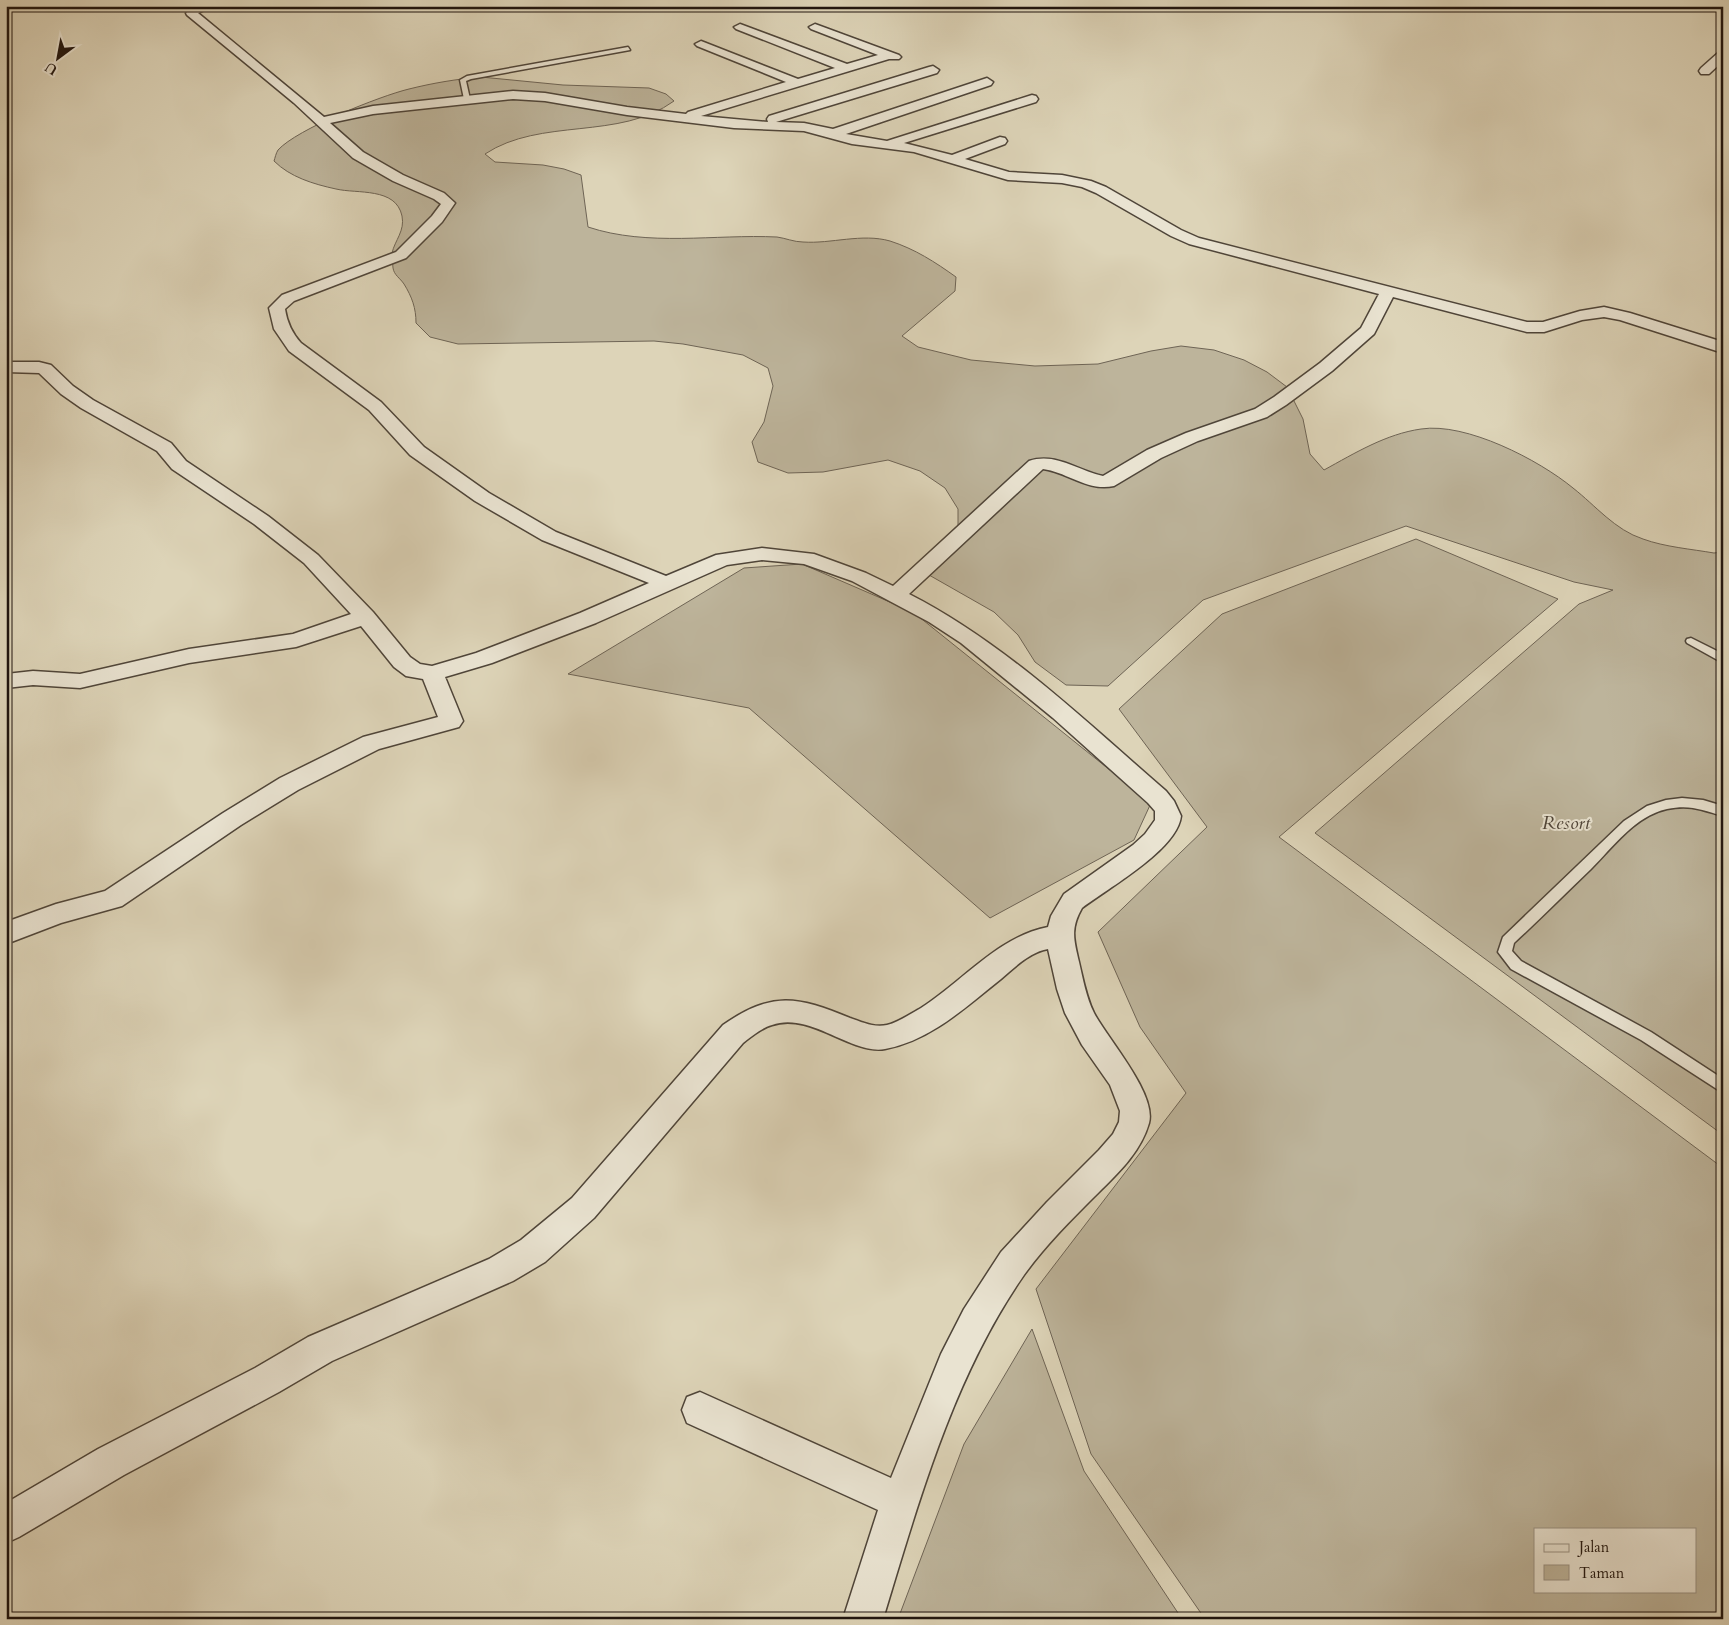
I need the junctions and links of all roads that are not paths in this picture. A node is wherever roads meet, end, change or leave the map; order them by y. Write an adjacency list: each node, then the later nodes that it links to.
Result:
1 (209, 6): 17 (street)
2 (1708, 6): 3 (street)
3 (1723, 10)
4 (740, 27): 10 (street)
5 (815, 27): 9 (street)
6 (702, 44): 13 (street)
7 (628, 49): 14 (lane)
8 (1723, 54): 11 (street)
9 (890, 55): 10 (street); 19 (street)
10 (846, 68): 13 (street)
11 (1705, 71)
12 (986, 82): 20 (street)
13 (798, 83): 16 (street)
14 (467, 99): 16 (street); 17 (street)
15 (1032, 99): 18 (street)
16 (684, 118): 19 (street)
17 (321, 121): 26 (street)
18 (953, 123): 21 (street); 22 (street)
19 (755, 125): 20 (street)
20 (832, 134): 21 (street)
21 (885, 144): 22 (street)
22 (953, 159): 23 (street)
23 (1388, 291): 24 (street); 27 (street)
24 (1723, 348)
25 (6, 368): 28 (street)
26 (667, 583): 27 (street); 31 (street)
27 (895, 596): 35 (street)
28 (365, 617): 31 (street); 32 (street)
29 (1691, 641): 30 (lane)
30 (1723, 659)
31 (432, 672): 34 (street)
32 (6, 681)
33 (1723, 812): 36 (lane)
34 (6, 933)
35 (1058, 936): 38 (street); 39 (street)
36 (1723, 1087)
37 (700, 1410): 38 (street)
38 (900, 1501): 40 (street)
39 (6, 1524)
40 (863, 1619)

